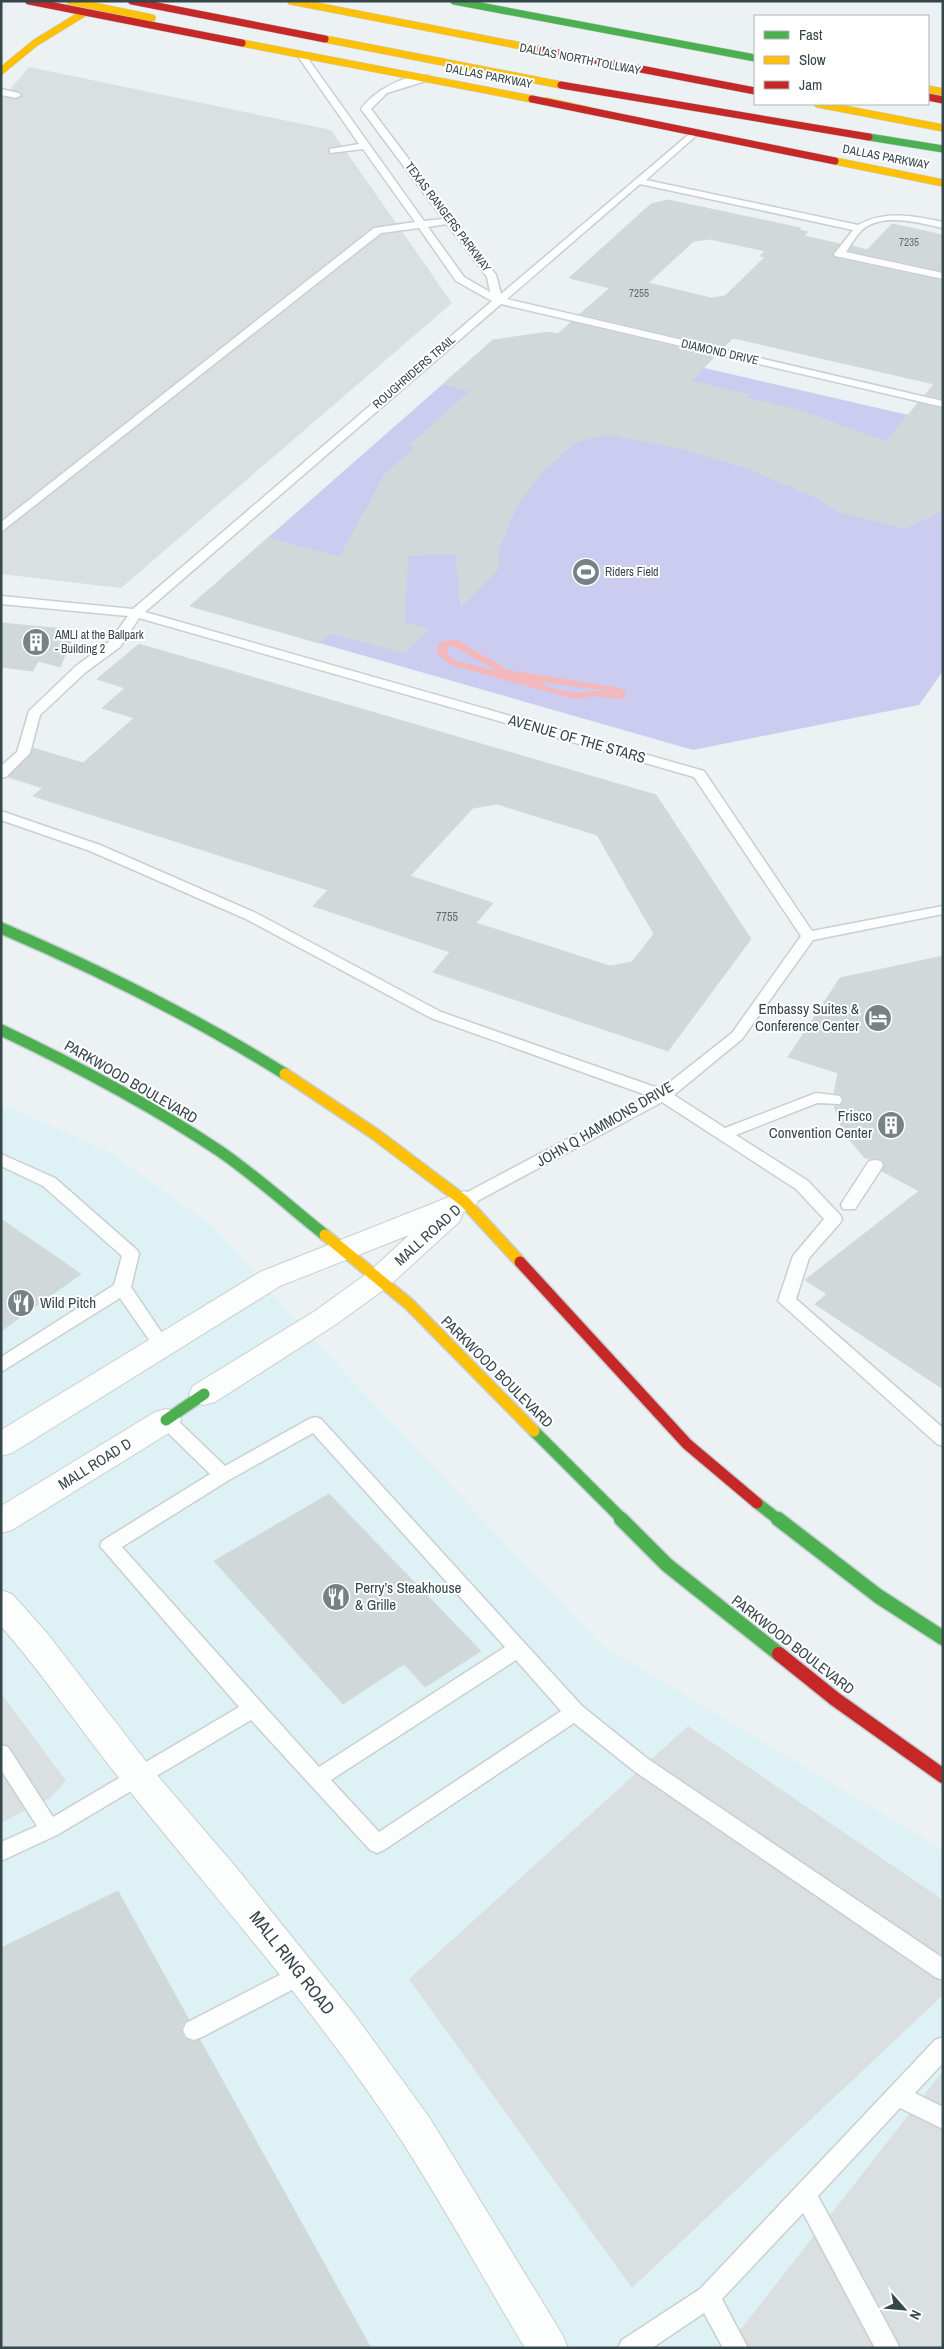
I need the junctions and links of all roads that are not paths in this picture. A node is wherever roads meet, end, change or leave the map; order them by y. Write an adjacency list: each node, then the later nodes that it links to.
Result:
1 (28, 1): 5 (main road, DALLAS PARKWAY)
2 (132, 1): 27 (main road)
3 (291, 1): 14 (main road, DALLAS NORTH TOLLWAY)
4 (454, 1): 9 (main road)
5 (67, 5): 6 (main road, DALLAS PARKWAY); 7 (main road); 22 (main road)
6 (84, 13): 8 (main road, DALLAS PARKWAY); 10 (main road)
7 (48, 17)
8 (300, 55): 11 (main road, DALLAS PARKWAY); 26 (lane, TEXAS RANGERS PARKWAY)
9 (754, 58)
10 (1, 71)
11 (426, 78): 22 (main road, DALLAS PARKWAY); 31 (lane, TEXAS RANGERS PARKWAY)
12 (929, 89): 16 (main road)
13 (662, 90): 27 (main road)
14 (754, 91)
15 (1, 92): 17 (lane)
16 (943, 92)
17 (16, 95)
18 (929, 97): 19 (main road)
19 (943, 100)
20 (823, 105): 24 (main road)
21 (873, 105): 23 (main road)
22 (587, 110): 25 (main road, DALLAS PARKWAY)
23 (943, 123)
24 (943, 128)
25 (694, 133): 29 (lane, ROUGHRIDERS TRAIL); 30 (main road, DALLAS PARKWAY)
26 (366, 146): 28 (lane); 32 (lane, TEXAS RANGERS PARKWAY)
27 (943, 148)
28 (332, 151)
29 (638, 180): 34 (lane); 36 (lane, ROUGHRIDERS TRAIL)
30 (943, 183)
31 (450, 221): 32 (lane); 36 (lane, TEXAS RANGERS PARKWAY)
32 (421, 224): 36 (lane, TEXAS RANGERS PARKWAY); 38 (lane)
33 (943, 225): 34 (lane)
34 (859, 228): 35 (lane)
35 (943, 276)
36 (497, 300): 37 (lane, DIAMOND DRIVE); 40 (lane, ROUGHRIDERS TRAIL)
37 (943, 404)
38 (1, 528)
39 (1, 600): 40 (lane, AVENUE OF THE STARS)
40 (136, 613): 41 (lane, ROUGHRIDERS TRAIL); 45 (lane, AVENUE OF THE STARS)
41 (1, 774)
42 (1, 815): 47 (lane)
43 (943, 910): 45 (lane)
44 (1, 928): 52 (main road)
45 (808, 936): 47 (lane, JOHN Q HAMMONS DRIVE)
46 (1, 1030): 54 (main road, PARKWOOD BOULEVARD)
47 (663, 1094): 49 (lane); 52 (lane, JOHN Q HAMMONS DRIVE)
48 (834, 1100): 49 (lane)
49 (724, 1134): 61 (lane)
50 (1, 1158): 56 (lane)
51 (874, 1165): 53 (lane)
52 (464, 1201): 54 (street, MALL ROAD D); 55 (street, MALL ROAD D); 66 (main road)
53 (849, 1205)
54 (345, 1251): 55 (main road, PARKWOOD BOULEVARD); 57 (street, MALL ROAD D)
55 (379, 1279): 59 (street, MALL ROAD D); 71 (main road, PARKWOOD BOULEVARD)
56 (122, 1288): 57 (lane); 58 (lane)
57 (162, 1346): 62 (street, MALL ROAD D)
58 (1, 1366)
59 (204, 1394): 60 (main road, MALL ROAD D)
60 (166, 1420): 63 (lane); 64 (street, MALL ROAD D)
61 (943, 1439)
62 (1, 1445)
63 (223, 1474): 67 (lane); 68 (lane)
64 (1, 1521)
65 (1, 1603): 72 (street, MALL RING ROAD)
66 (943, 1638)
67 (518, 1649): 69 (lane); 73 (lane)
68 (253, 1709): 72 (lane); 73 (lane)
69 (575, 1712): 73 (lane); 76 (lane)
70 (1, 1752): 74 (lane)
71 (943, 1776)
72 (139, 1778): 74 (lane); 77 (street, MALL RING ROAD)
73 (317, 1779)
74 (50, 1829): 75 (lane)
75 (1, 1852)
76 (943, 1970)
77 (300, 1974): 78 (lane); 84 (street, MALL RING ROAD)
78 (194, 2030)
79 (943, 2047): 80 (lane)
80 (897, 2095): 81 (lane); 82 (lane)
81 (943, 2119)
82 (804, 2194): 83 (lane); 87 (lane)
83 (708, 2297): 85 (lane); 86 (lane)
84 (548, 2348)
85 (630, 2348)
86 (736, 2348)
87 (888, 2348)

